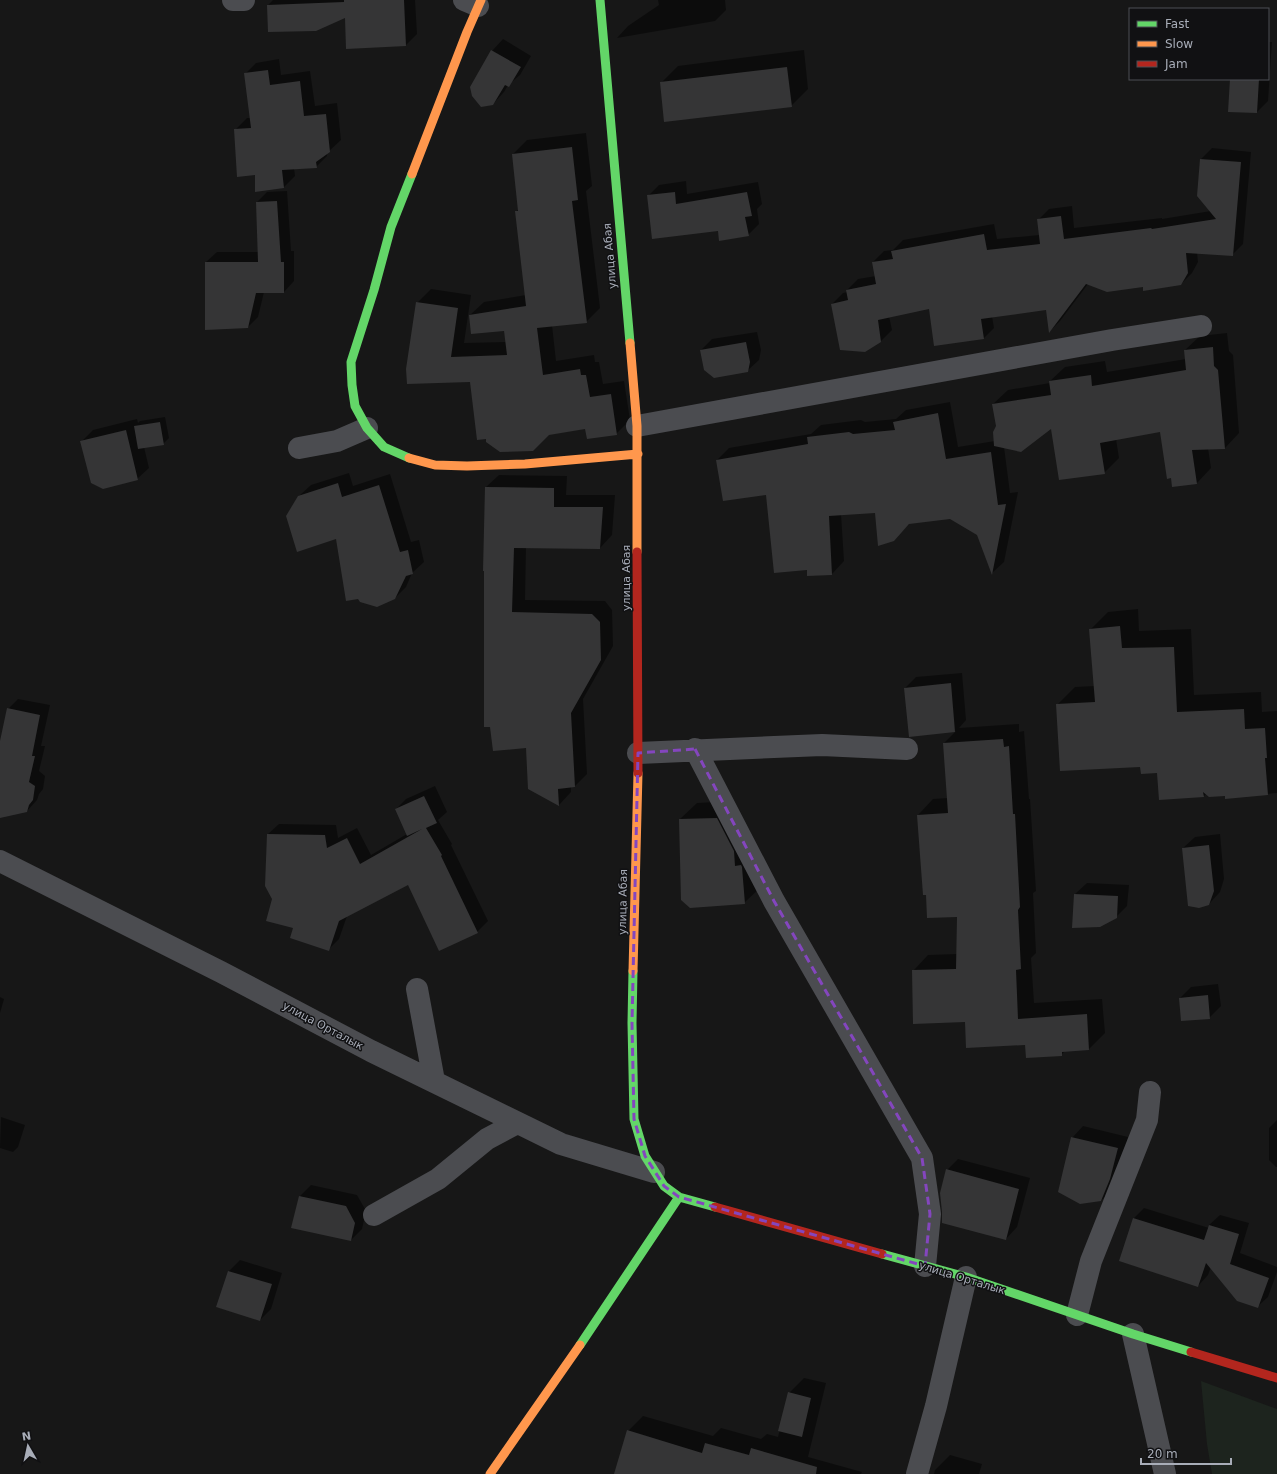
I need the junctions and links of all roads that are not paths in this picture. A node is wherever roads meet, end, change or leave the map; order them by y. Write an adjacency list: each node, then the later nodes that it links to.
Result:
1 (233, 0): 2 (street)
2 (244, 0)
3 (600, 0): 6 (main road, улица Абая)
4 (474, 2): 7 (main road)
5 (1201, 326): 6 (street)
6 (637, 426): 9 (main road, улица Абая)
7 (367, 428): 8 (street); 9 (main road)
8 (299, 448)
9 (638, 454): 12 (main road, улица Абая)
10 (907, 748): 11 (street)
11 (695, 749): 12 (street); 21 (street)
12 (638, 753): 18 (main road, улица Абая)
13 (0, 861): 15 (street, улица Орталык)
14 (417, 989): 15 (street)
15 (434, 1081): 17 (street, улица Орталык)
16 (1150, 1092): 23 (street)
17 (517, 1123): 18 (street, улица Орталык); 20 (street)
18 (649, 1164): 19 (main road, улица Орталык)
19 (679, 1197): 21 (main road, улица Орталык); 26 (main road)
20 (374, 1214)
21 (925, 1266): 22 (main road, улица Орталык)
22 (966, 1277): 23 (main road, улица Орталык); 27 (street)
23 (1077, 1315): 24 (main road, улица Орталык)
24 (1133, 1334): 25 (main road, улица Орталык); 28 (street)
25 (1277, 1378)
26 (490, 1474)
27 (917, 1474)
28 (1165, 1474)

